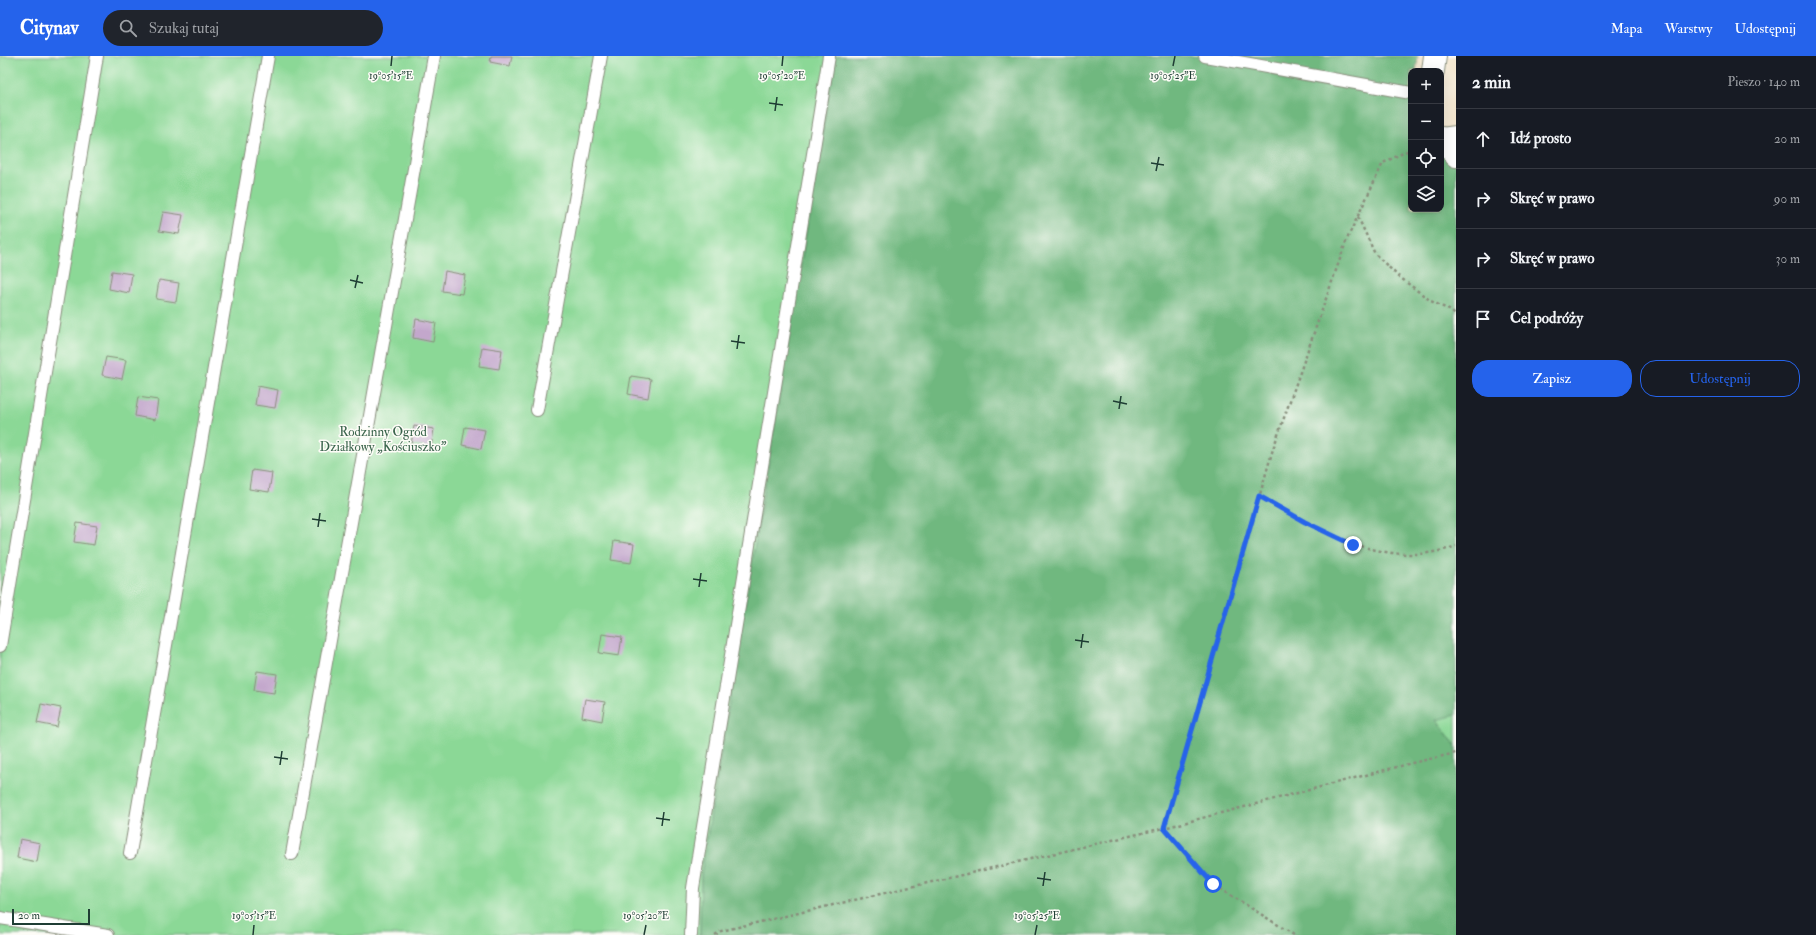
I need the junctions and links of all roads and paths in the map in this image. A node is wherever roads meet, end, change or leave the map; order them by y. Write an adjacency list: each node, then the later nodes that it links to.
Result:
1 (97, 56): 20 (lane)
2 (268, 56): 23 (lane)
3 (434, 56): 24 (lane)
4 (601, 56): 17 (lane)
5 (829, 56): 27 (lane)
6 (1205, 56): 9 (lane)
7 (1435, 56): 8 (street)
8 (1433, 68)
9 (1408, 92)
10 (1456, 132): 11 (lane)
11 (1444, 134)
12 (1443, 140): 14 (street)
13 (1408, 150): 15 (path)
14 (1456, 156)
15 (1358, 216): 16 (path); 18 (path)
16 (1456, 316)
17 (537, 410)
18 (1259, 496): 19 (path); 22 (path)
19 (1456, 546)
20 (0, 646)
21 (1456, 753): 22 (path)
22 (1164, 828): 28 (path); 29 (path)
23 (130, 854)
24 (292, 854)
25 (0, 918): 26 (lane)
26 (108, 935)
27 (691, 935)
28 (715, 935)
29 (1294, 935)

